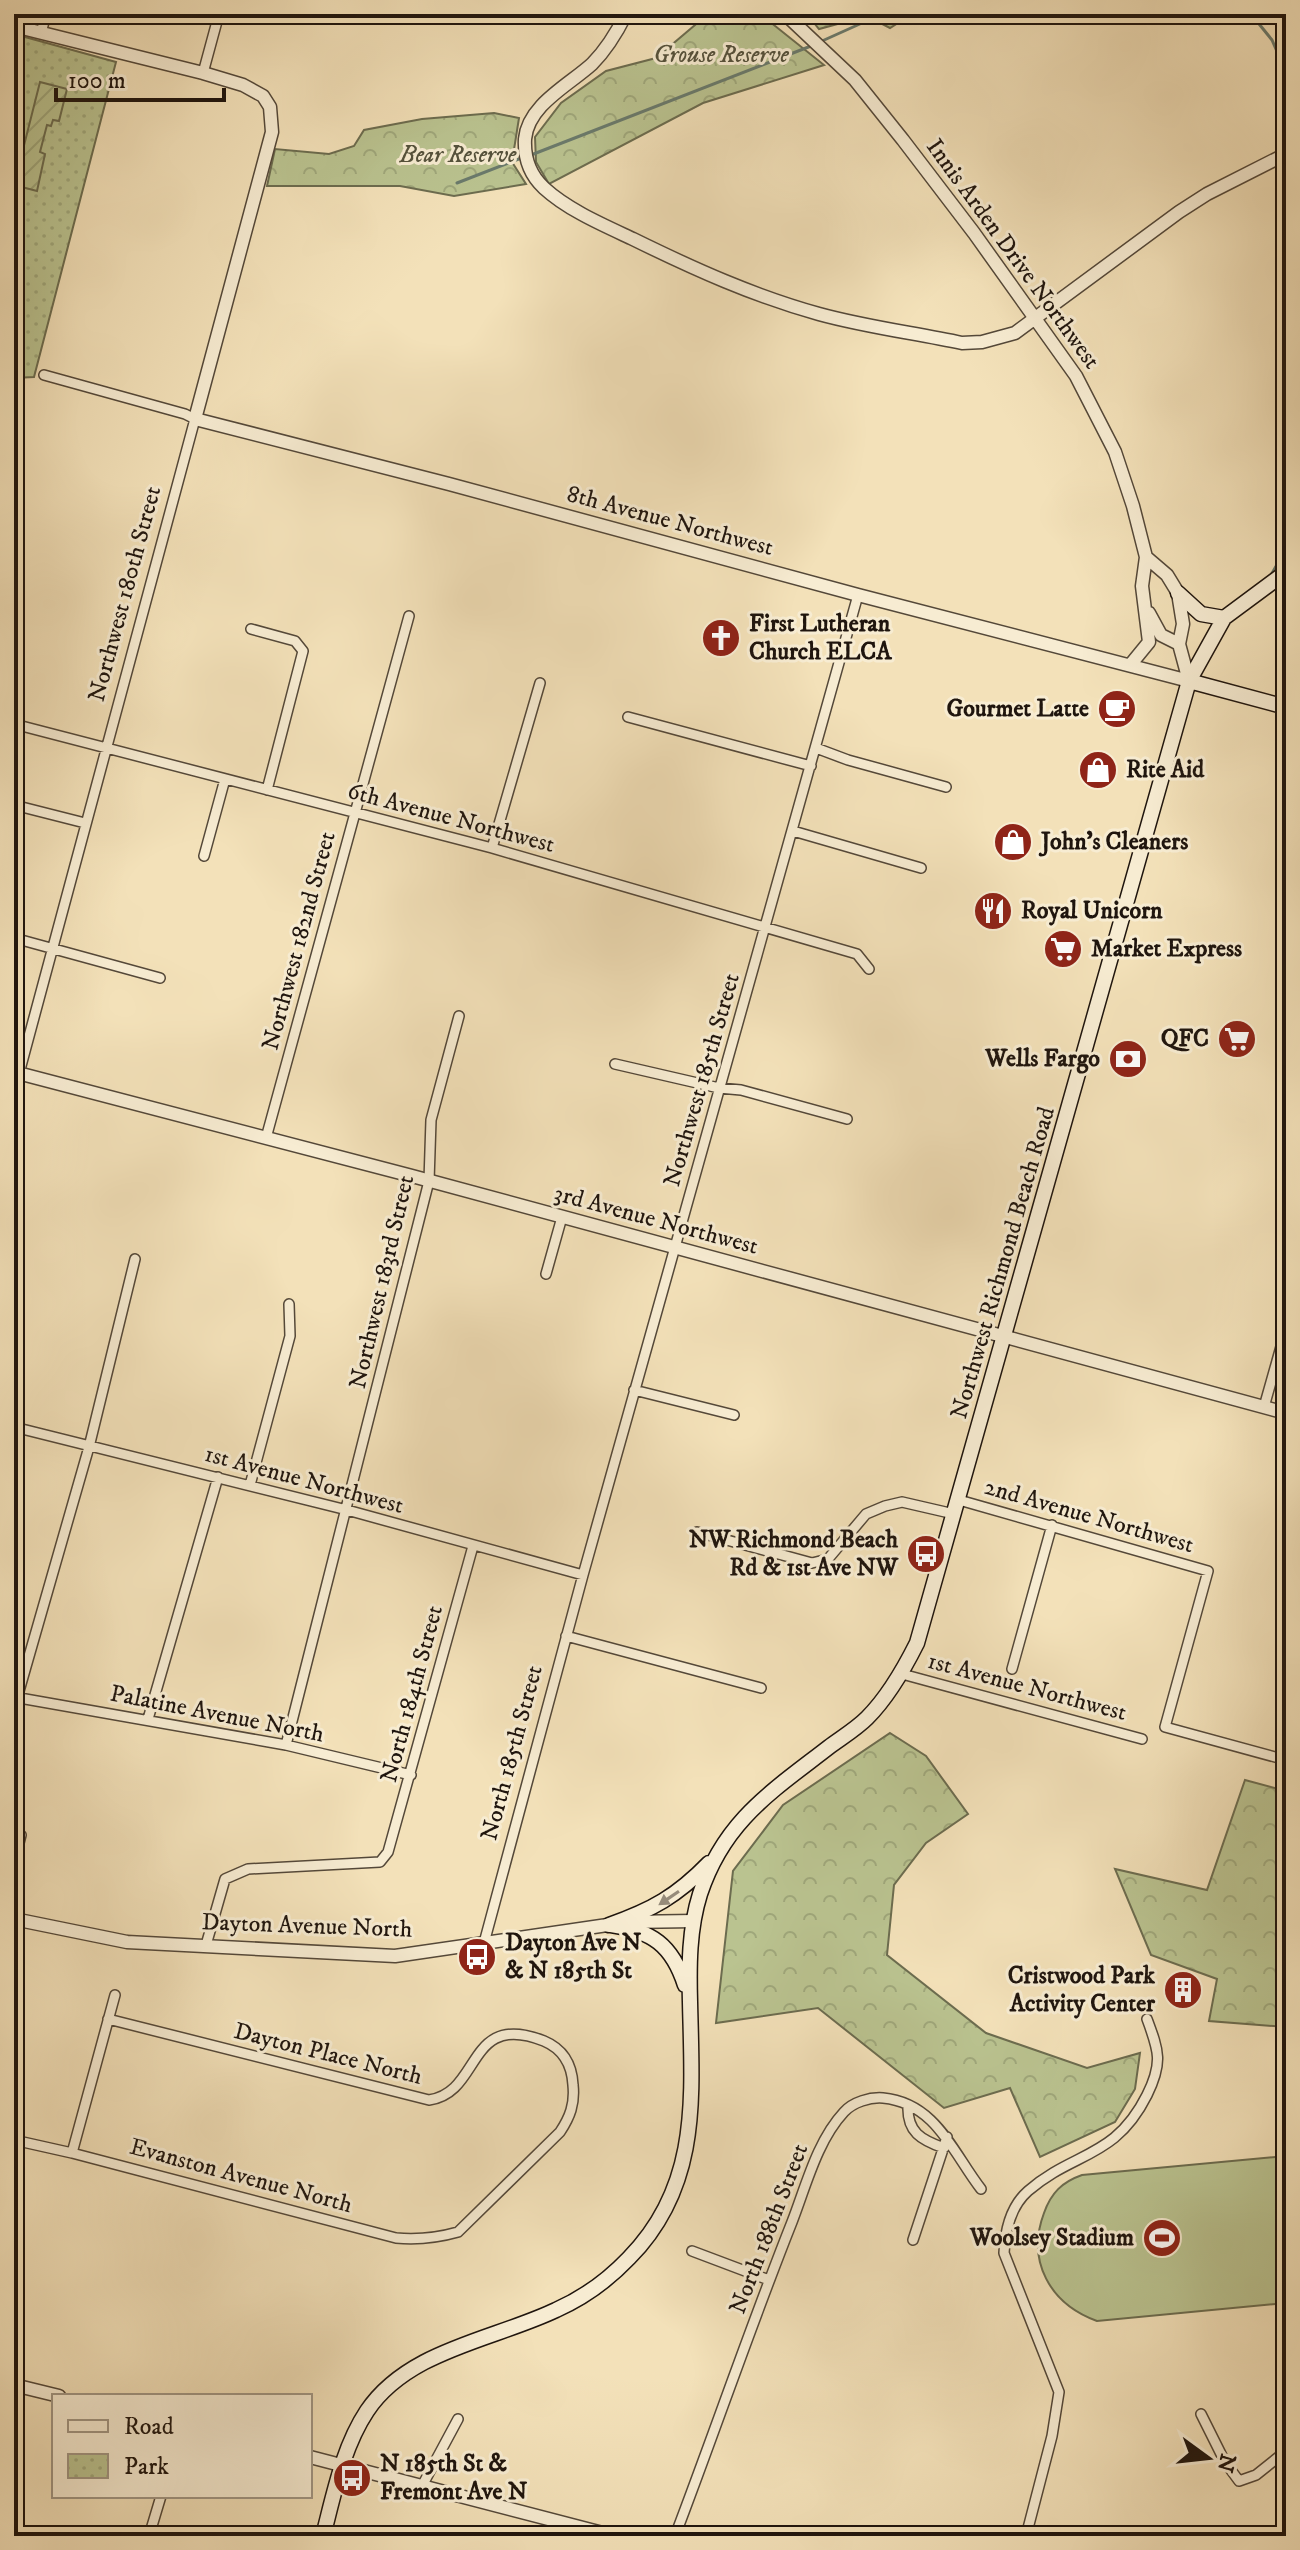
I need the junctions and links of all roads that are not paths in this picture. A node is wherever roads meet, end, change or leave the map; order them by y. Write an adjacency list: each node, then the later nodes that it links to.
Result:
1 (46, 14): 6 (street)
2 (219, 14): 7 (street)
3 (626, 14): 9 (street)
4 (785, 14): 9 (street, Innis Arden Drive Northwest)
5 (14, 26): 6 (street)
6 (41, 33): 7 (street)
7 (203, 73): 11 (street, Northwest 180th Street)
8 (1286, 154): 9 (street)
9 (1036, 318): 12 (street, Innis Arden Drive Northwest)
10 (44, 375): 11 (street, 8th Avenue Northwest)
11 (195, 419): 15 (street, 8th Avenue Northwest); 28 (street, Northwest 180th Street)
12 (1146, 557): 14 (street, Innis Arden Drive Northwest); 16 (street, Innis Arden Drive Northwest)
13 (1286, 572): 18 (main road, Northwest Richmond Beach Road)
14 (1178, 593): 18 (main road); 20 (street)
15 (858, 595): 21 (street, 8th Avenue Northwest); 27 (street, Northwest 185th Street)
16 (1145, 606): 20 (street); 21 (street, Innis Arden Drive Northwest)
17 (409, 616): 34 (street, Northwest 182nd Street)
18 (1224, 618): 22 (main road, Northwest Richmond Beach Road)
19 (251, 629): 32 (street)
20 (1179, 644): 22 (street)
21 (1131, 664): 22 (street, 8th Avenue Northwest)
22 (1189, 681): 24 (main road, 8th Avenue Northwest); 59 (main road, Northwest Richmond Beach Road)
23 (540, 683): 37 (street)
24 (1286, 707)
25 (628, 717): 29 (street)
26 (14, 724): 28 (street, 6th Avenue Northwest)
27 (816, 748): 29 (street, Northwest 185th Street); 31 (street)
28 (107, 749): 30 (street, 6th Avenue Northwest); 35 (street, Northwest 180th Street)
29 (811, 766): 36 (street, Northwest 185th Street)
30 (225, 779): 32 (street, 6th Avenue Northwest); 38 (street)
31 (946, 787)
32 (267, 790): 34 (street, 6th Avenue Northwest)
33 (14, 805): 35 (street)
34 (355, 813): 37 (street, 6th Avenue Northwest); 51 (street, Northwest 182nd Street)
35 (85, 823): 42 (street, Northwest 180th Street)
36 (793, 831): 39 (street); 40 (street, Northwest 185th Street)
37 (492, 848): 40 (street, 6th Avenue Northwest)
38 (204, 856)
39 (921, 868)
40 (766, 927): 43 (street, 6th Avenue Northwest); 48 (street, Northwest 185th Street)
41 (14, 938): 42 (street)
42 (52, 948): 44 (street); 47 (street, Northwest 180th Street)
43 (869, 969)
44 (160, 978)
45 (459, 1016): 52 (street, Northwest 183rd Street)
46 (615, 1064): 48 (street)
47 (16, 1072): 49 (street, Northwest 180th Street); 51 (street, 3rd Avenue Northwest)
48 (719, 1088): 50 (street); 54 (street, Northwest 185th Street)
49 (14, 1092)
50 (847, 1119)
51 (266, 1138): 52 (street, 3rd Avenue Northwest)
52 (429, 1181): 53 (street, 3rd Avenue Northwest); 69 (street, Northwest 183rd Street)
53 (562, 1217): 54 (street, 3rd Avenue Northwest); 56 (street)
54 (676, 1247): 59 (street, 3rd Avenue Northwest); 60 (street, Northwest 185th Street)
55 (135, 1259): 65 (street)
56 (546, 1274)
57 (289, 1304): 67 (street)
58 (1286, 1329): 61 (street)
59 (1005, 1337): 61 (street, 3rd Avenue Northwest); 68 (main road, Northwest Richmond Beach Road)
60 (634, 1390): 63 (street); 73 (street, Northwest 185th Street)
61 (1264, 1407): 62 (street, 3rd Avenue Northwest)
62 (1286, 1413)
63 (734, 1415)
64 (14, 1427): 65 (street, 1st Avenue Northwest)
65 (89, 1447): 66 (street, 1st Avenue Northwest); 78 (street)
66 (218, 1477): 67 (street, 1st Avenue Northwest); 79 (street)
67 (250, 1485): 69 (street, 1st Avenue Northwest)
68 (957, 1507): 70 (street, 2nd Avenue Northwest); 71 (street); 76 (main road, Northwest Richmond Beach Road)
69 (347, 1510): 72 (street, 1st Avenue Northwest); 81 (street, Northwest 183rd Street)
70 (1052, 1525): 75 (street); 82 (street, 2nd Avenue Northwest)
71 (697, 1532)
72 (473, 1546): 73 (street, 1st Avenue Northwest); 83 (street, North 184th Street)
73 (583, 1575): 74 (street, North 185th Street)
74 (566, 1636): 77 (street); 90 (street, North 185th Street)
75 (1012, 1669)
76 (902, 1674): 80 (street, 1st Avenue Northwest); 85 (main road, Northwest Richmond Beach Road)
77 (761, 1688)
78 (15, 1698): 79 (street, Palatine Avenue North)
79 (148, 1719): 81 (street, Palatine Avenue North)
80 (1142, 1739)
81 (286, 1745): 83 (street, Palatine Avenue North)
82 (1286, 1760)
83 (411, 1775): 91 (street, North 184th Street)
84 (21, 1835): 86 (street)
85 (717, 1854): 88 (main road); 89 (main road, one-way to 89)
86 (14, 1863)
87 (14, 1919): 91 (street, Dayton Avenue North)
88 (694, 1921): 89 (street, Dayton Avenue North); 93 (main road)
89 (609, 1925): 90 (street, Dayton Avenue North); 93 (main road)
90 (484, 1943): 91 (street, Dayton Avenue North)
91 (206, 1945)
92 (115, 1995): 94 (street)
93 (690, 2001): 112 (main road)
94 (108, 2019): 100 (street); 102 (street, Dayton Place North)
95 (1147, 2019): 119 (street)
96 (908, 2106): 97 (street, North 188th Street); 99 (street); 105 (street, North 188th Street)
97 (947, 2137): 99 (street); 101 (street, North 188th Street)
98 (14, 2140): 100 (street, Evanston Avenue North)
99 (944, 2148): 103 (street)
100 (72, 2153): 102 (street, Evanston Avenue North)
101 (981, 2189)
102 (458, 2232)
103 (913, 2240)
104 (692, 2251): 105 (street)
105 (769, 2280): 118 (street, North 188th Street)
106 (14, 2385): 107 (street)
107 (52, 2394)
108 (1201, 2414): 110 (street)
109 (458, 2419): 113 (street)
110 (1286, 2451)
111 (312, 2457): 112 (street)
112 (343, 2465): 113 (street); 116 (main road)
113 (422, 2486): 117 (street)
114 (160, 2498): 115 (street)
115 (149, 2536)
116 (323, 2536)
117 (614, 2536)
118 (675, 2536)
119 (1026, 2536)

